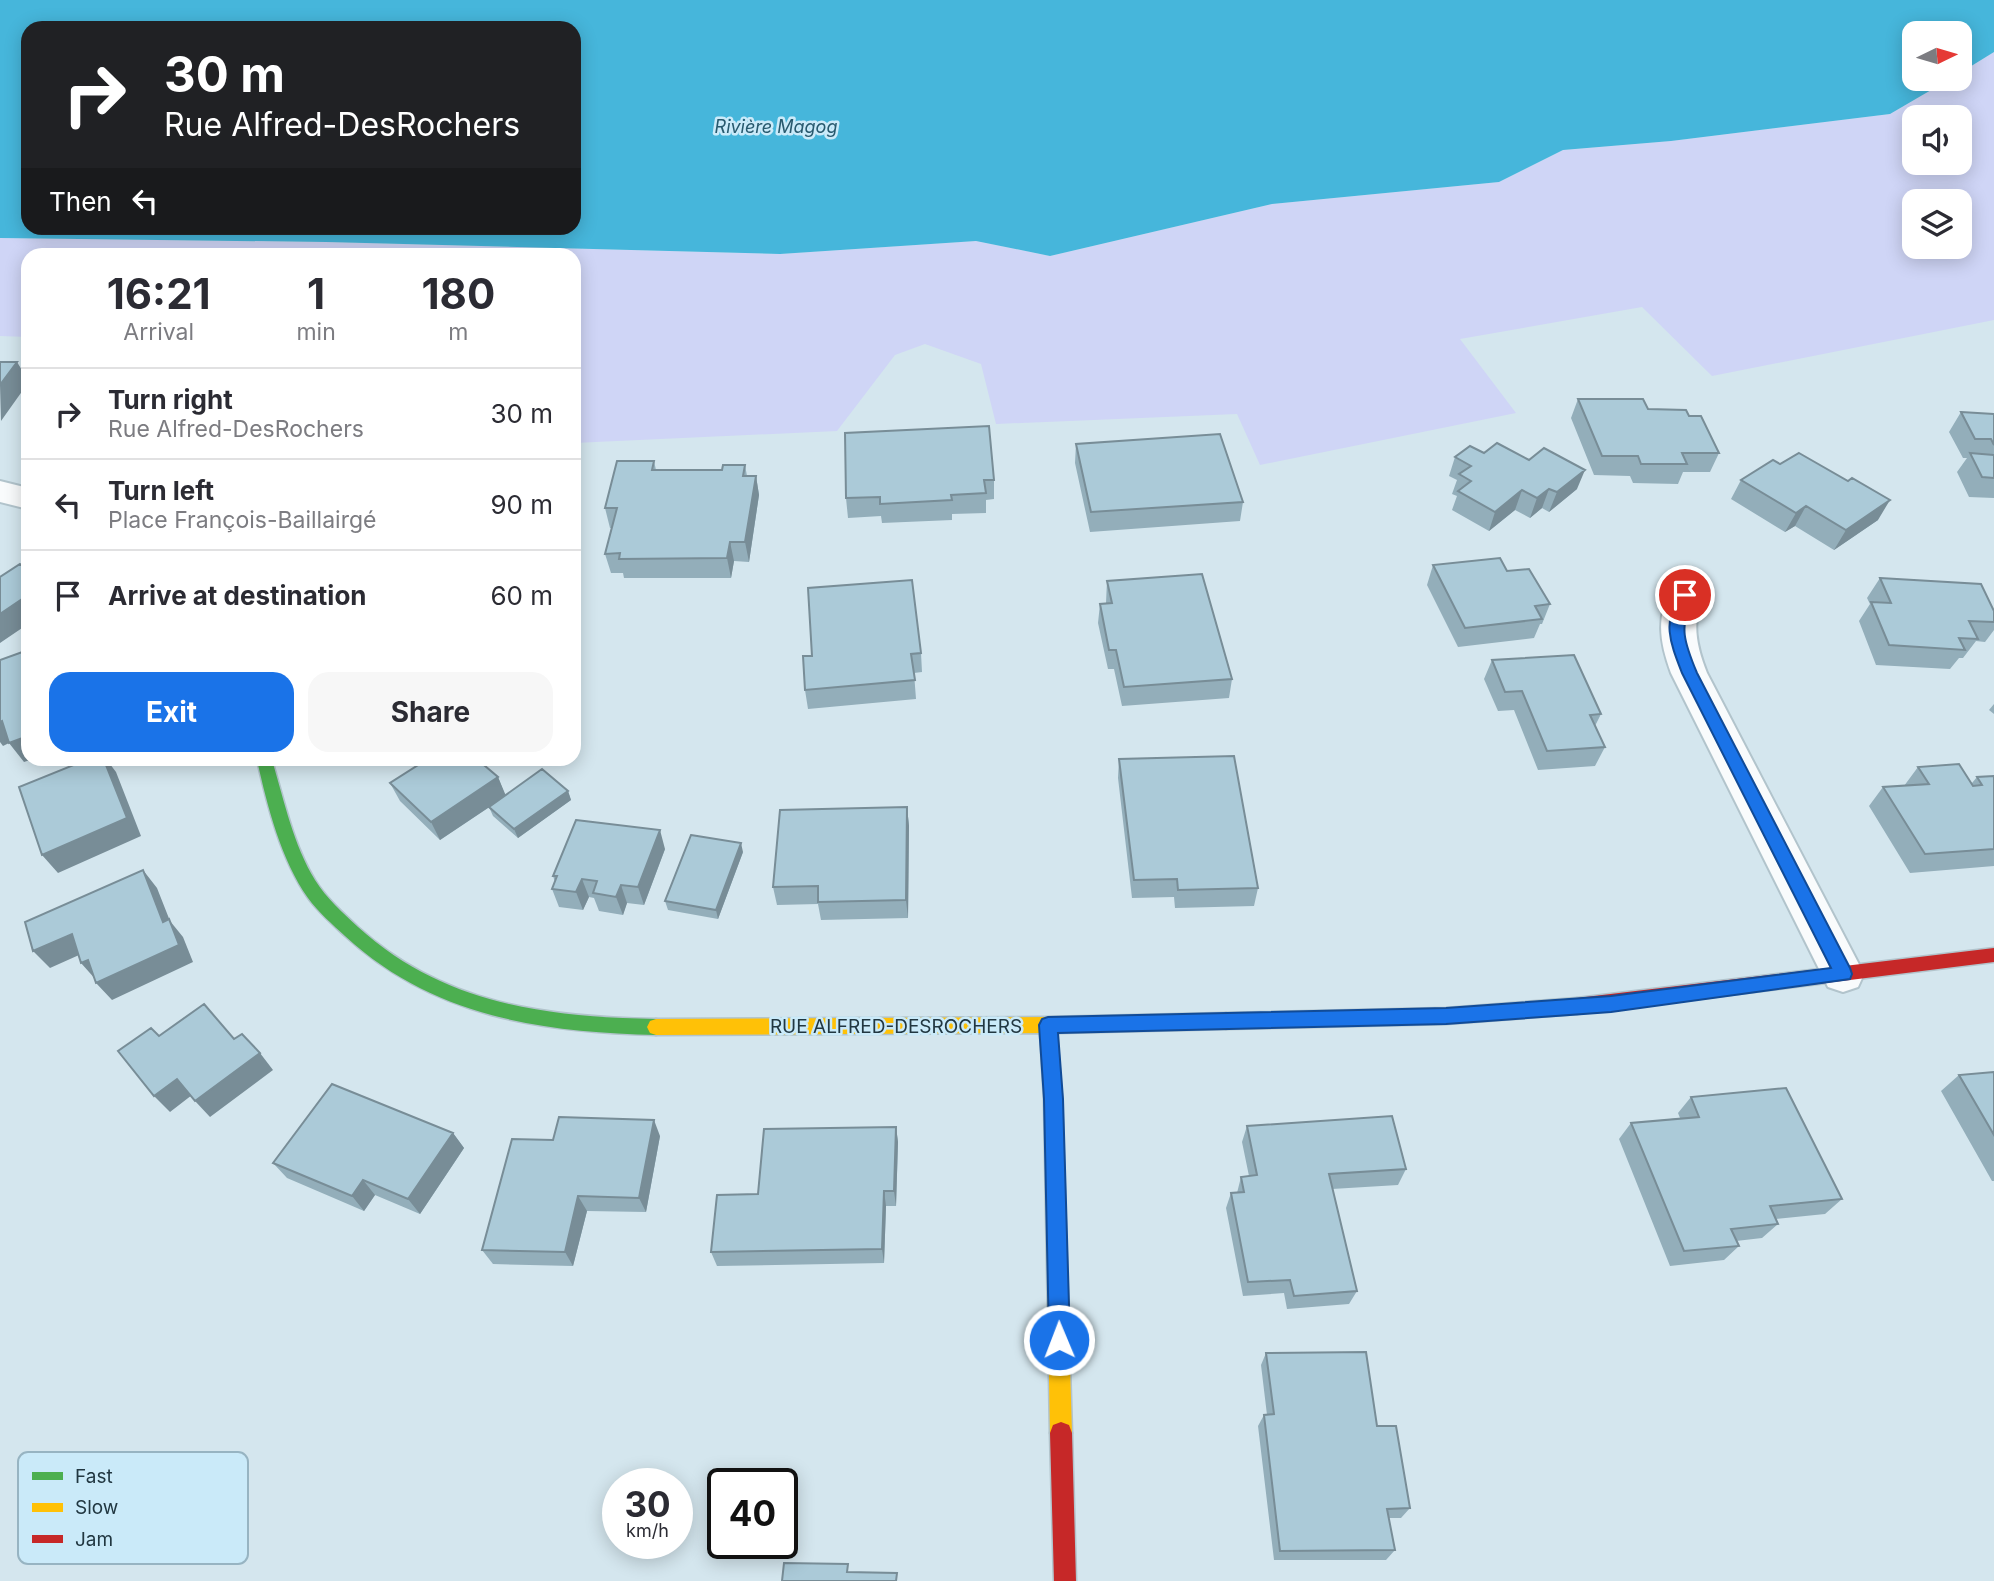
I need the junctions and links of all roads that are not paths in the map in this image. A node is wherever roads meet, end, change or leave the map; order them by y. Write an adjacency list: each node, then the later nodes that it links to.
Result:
1 (0, 491): 2 (street)
2 (21, 497)
3 (1685, 595): 6 (street)
4 (266, 766): 7 (street, RUE ALFRED-DESROCHERS)
5 (1994, 955): 6 (street, RUE ALFRED-DESROCHERS)
6 (1843, 974): 7 (street, RUE ALFRED-DESROCHERS)
7 (1048, 1025): 8 (street)
8 (1065, 1581)

